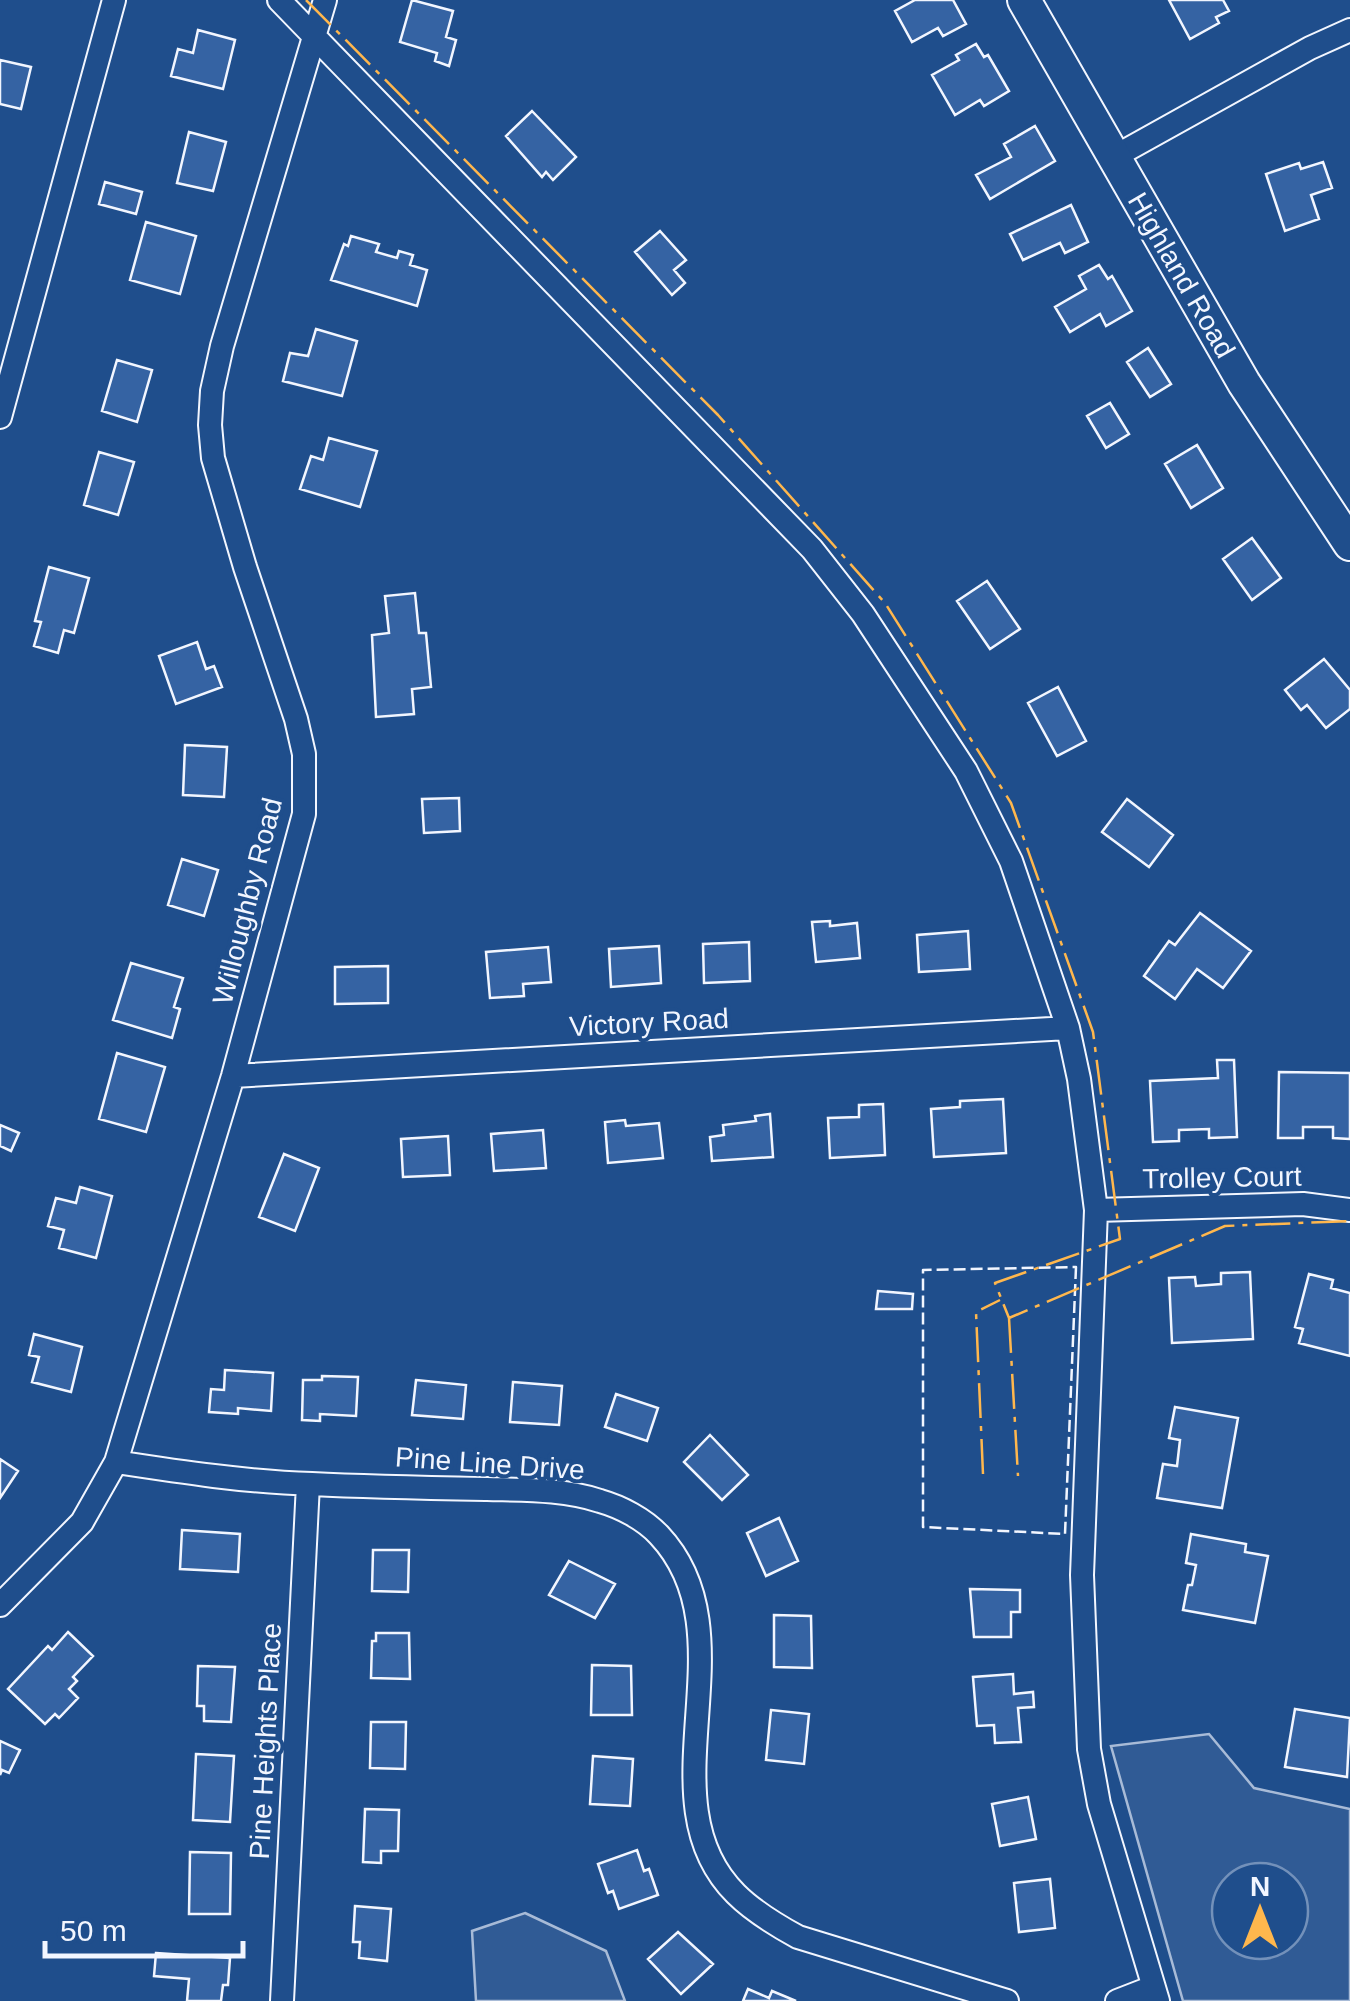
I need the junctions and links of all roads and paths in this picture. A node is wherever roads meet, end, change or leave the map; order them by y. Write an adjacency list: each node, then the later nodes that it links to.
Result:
1 (114, 0): 8 (street)
2 (278, 0): 6 (street)
3 (325, 0): 6 (street, Willoughby Road)
4 (1024, 0): 7 (street, Highland Road)
5 (1350, 30): 7 (street)
6 (314, 37): 10 (street); 11 (street, Willoughby Road)
7 (1114, 157): 9 (street, Highland Road)
8 (0, 417)
9 (1350, 544)
10 (1068, 1028): 11 (street, Victory Road); 12 (street)
11 (233, 1076): 14 (street, Willoughby Road)
12 (1096, 1210): 13 (street, Trolley Court); 17 (street)
13 (1350, 1210)
14 (116, 1462): 15 (street, Pine Line Drive); 16 (street, Willoughby Road)
15 (308, 1484): 18 (street, Pine Heights Place); 19 (street, Pine Line Drive)
16 (0, 1605)
17 (1156, 1994): 20 (street)
18 (282, 2001)
19 (1007, 2001)
20 (1117, 2001)

